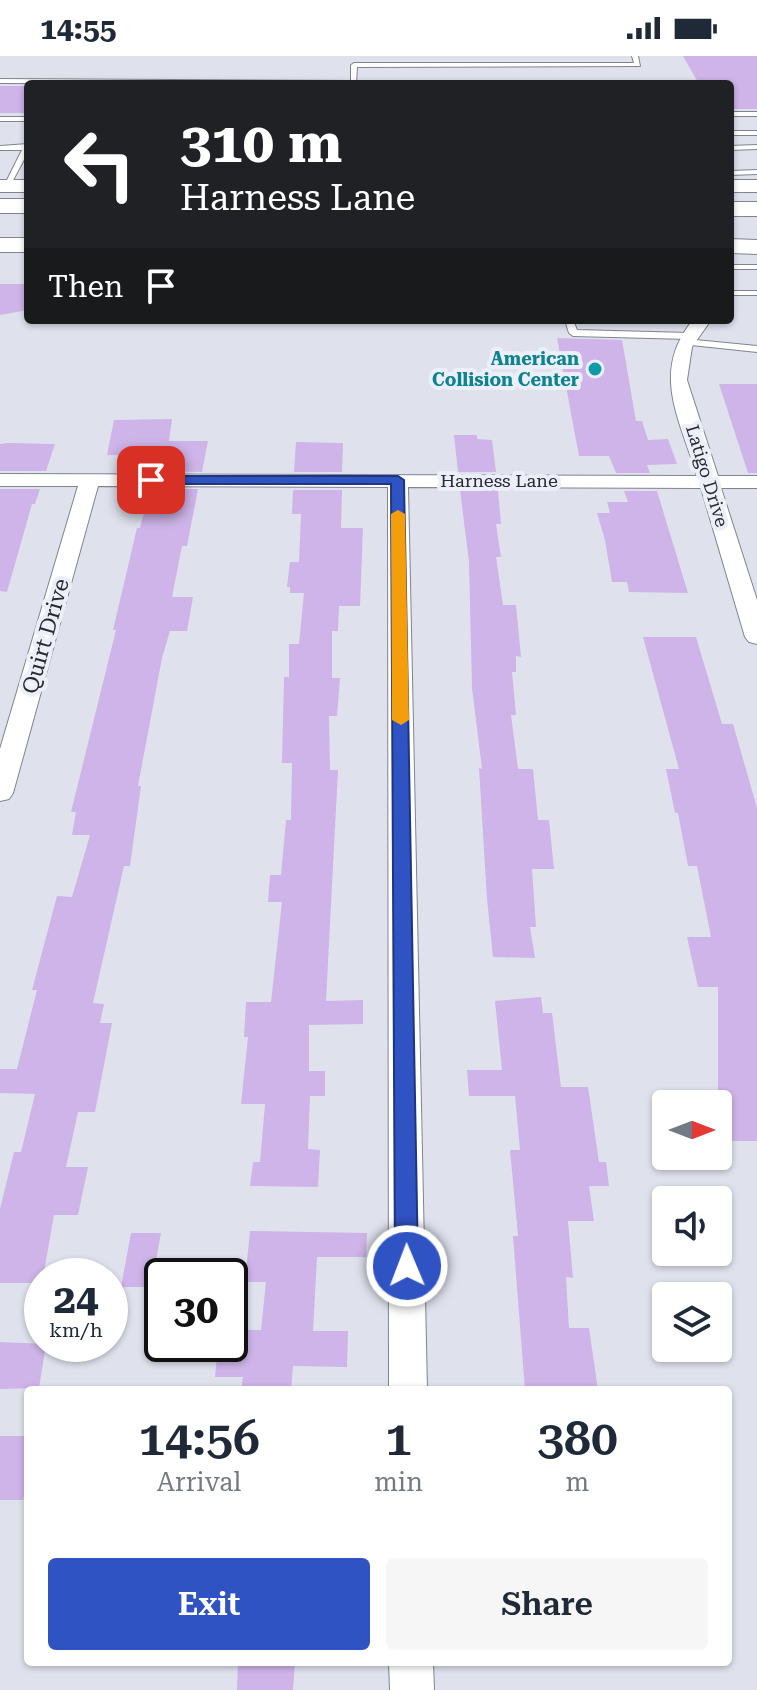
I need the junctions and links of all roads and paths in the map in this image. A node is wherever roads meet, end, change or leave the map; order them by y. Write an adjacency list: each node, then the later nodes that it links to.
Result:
1 (635, 56): 2 (lane)
2 (354, 80)
3 (0, 81): 4 (lane)
4 (24, 81)
5 (734, 114): 6 (lane)
6 (757, 114)
7 (0, 119): 8 (lane)
8 (24, 119)
9 (734, 133): 10 (lane)
10 (757, 133)
11 (757, 144): 12 (lane)
12 (734, 145)
13 (24, 147): 14 (lane)
14 (0, 148)
15 (24, 154): 21 (lane)
16 (757, 172): 17 (lane)
17 (734, 177)
18 (734, 178): 19 (main road)
19 (757, 186)
20 (24, 187): 21 (main road)
21 (2, 193): 22 (highway)
22 (24, 204)
23 (734, 209): 24 (highway)
24 (757, 209)
25 (0, 221): 26 (highway)
26 (24, 221)
27 (734, 223): 28 (highway)
28 (757, 223)
29 (0, 245): 30 (main road)
30 (24, 245)
31 (734, 246): 32 (main road)
32 (757, 247)
33 (734, 267): 34 (lane)
34 (757, 267)
35 (734, 293): 36 (lane)
36 (757, 293)
37 (570, 324): 39 (lane)
38 (699, 324): 39 (street, Latigo Drive)
39 (687, 339): 40 (lane); 44 (street, Latigo Drive)
40 (757, 349)
41 (0, 480): 42 (street, Harness Lane)
42 (90, 480): 43 (street, Harness Lane); 47 (street, Quirt Drive)
43 (398, 480): 44 (street, Harness Lane); 48 (street)
44 (709, 482): 45 (street, Harness Lane); 46 (street, Latigo Drive)
45 (757, 482)
46 (757, 637)
47 (0, 793)
48 (408, 1386)
49 (411, 1666): 50 (street)
50 (412, 1690)

